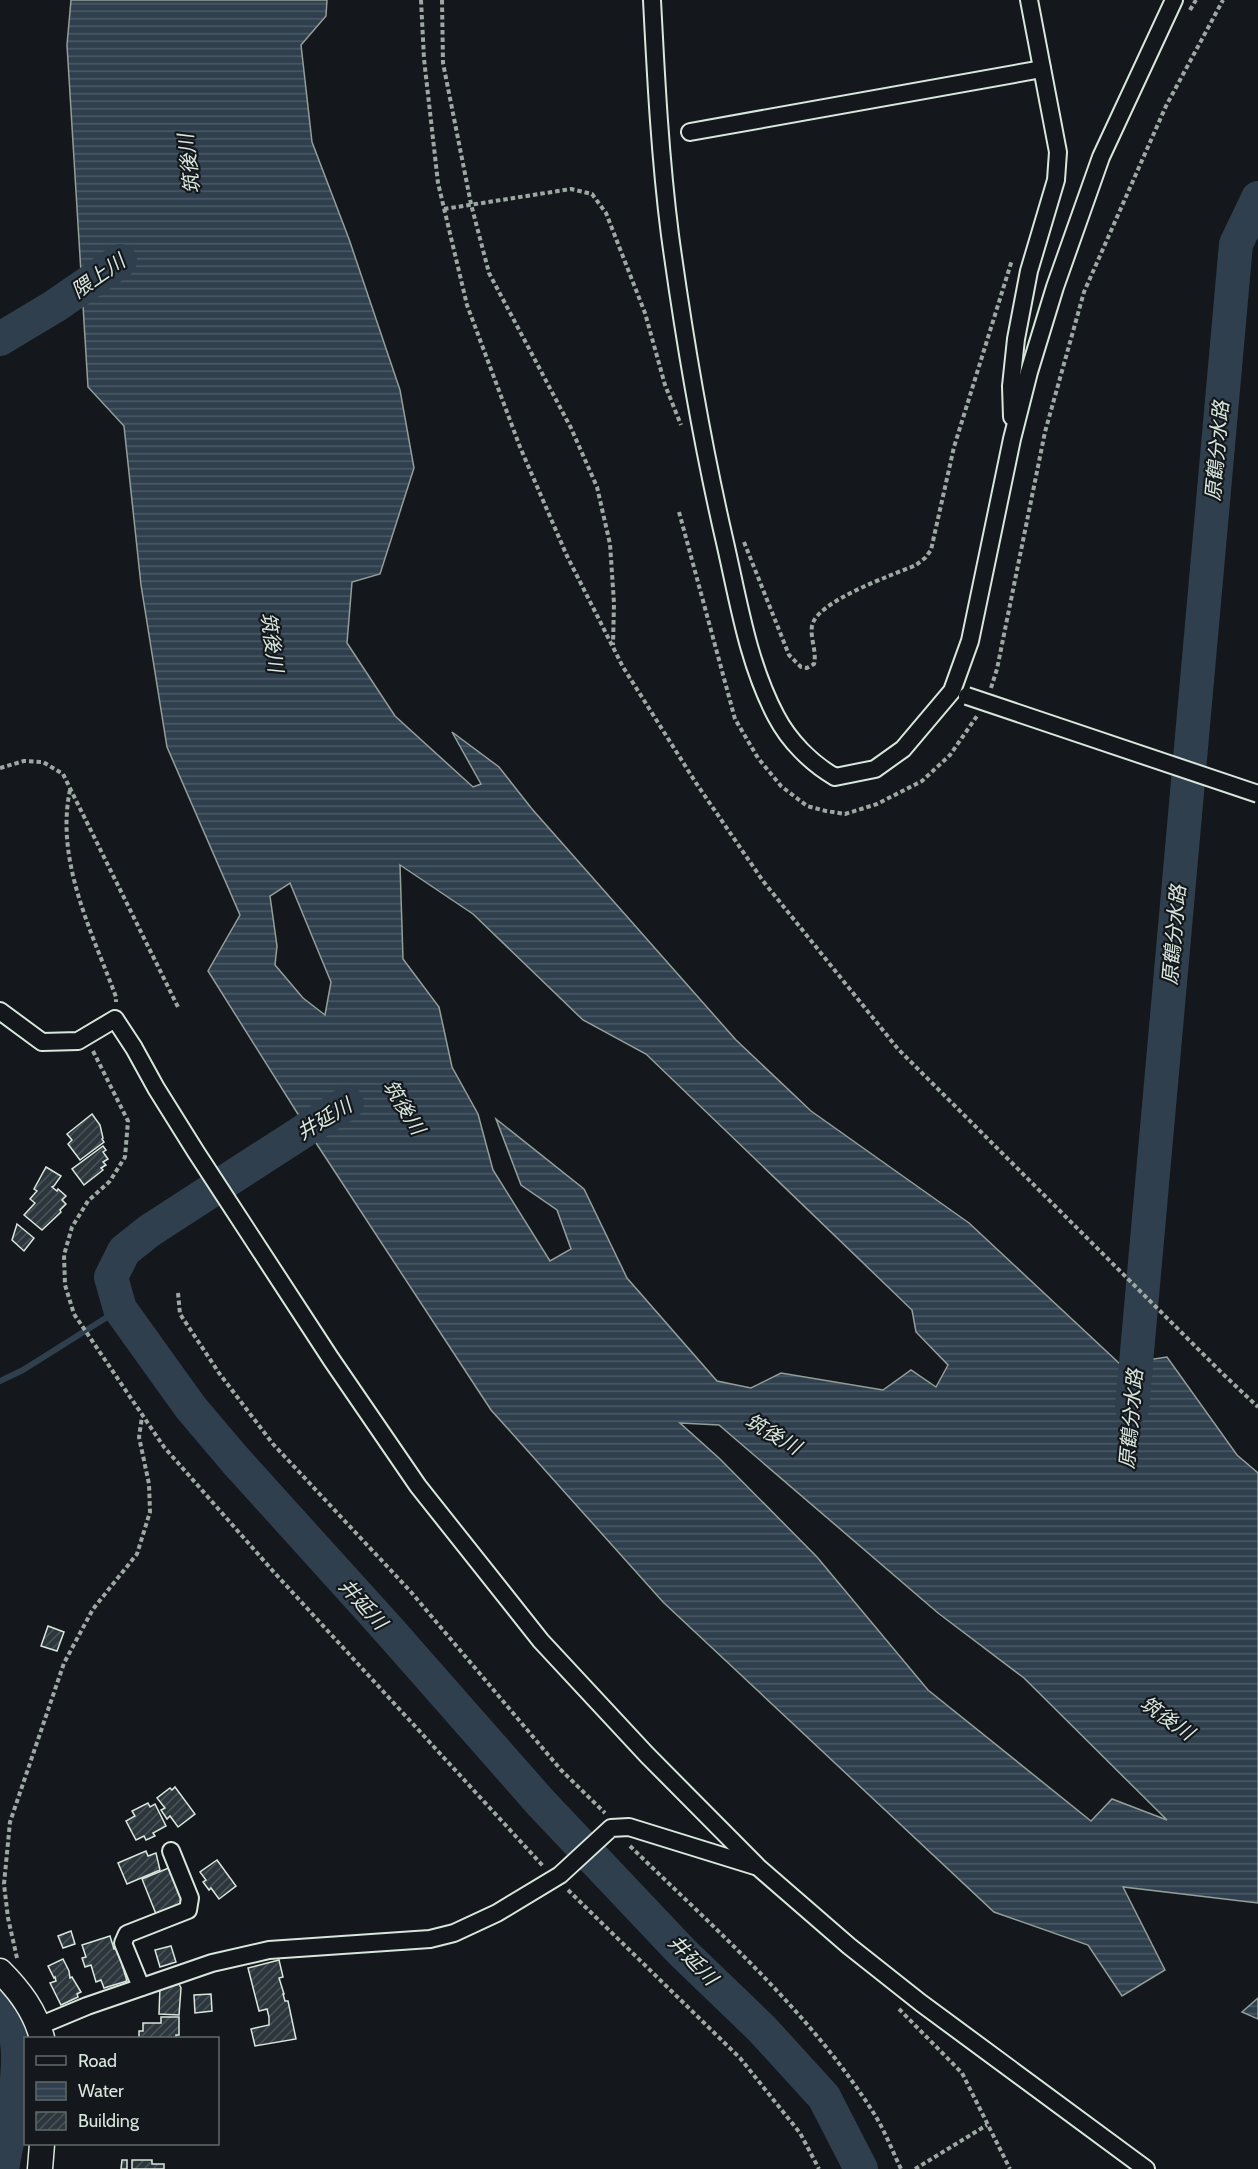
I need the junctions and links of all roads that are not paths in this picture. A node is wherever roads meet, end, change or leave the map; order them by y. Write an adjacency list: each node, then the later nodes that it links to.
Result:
1 (652, 0): 7 (street)
2 (1029, 0): 4 (street)
3 (1174, 0): 6 (street)
4 (1042, 69): 5 (street); 6 (street)
5 (690, 132)
6 (1012, 439): 7 (street)
7 (960, 693): 8 (street, bridge)
8 (1258, 794)
9 (0, 1011): 11 (street)
10 (171, 1851): 13 (street)
11 (758, 1867): 13 (street); 17 (street)
12 (6, 1978): 14 (main road)
13 (141, 1987): 14 (street)
14 (40, 2032)
15 (42, 2145): 16 (main road)
16 (40, 2169)
17 (1146, 2169)

